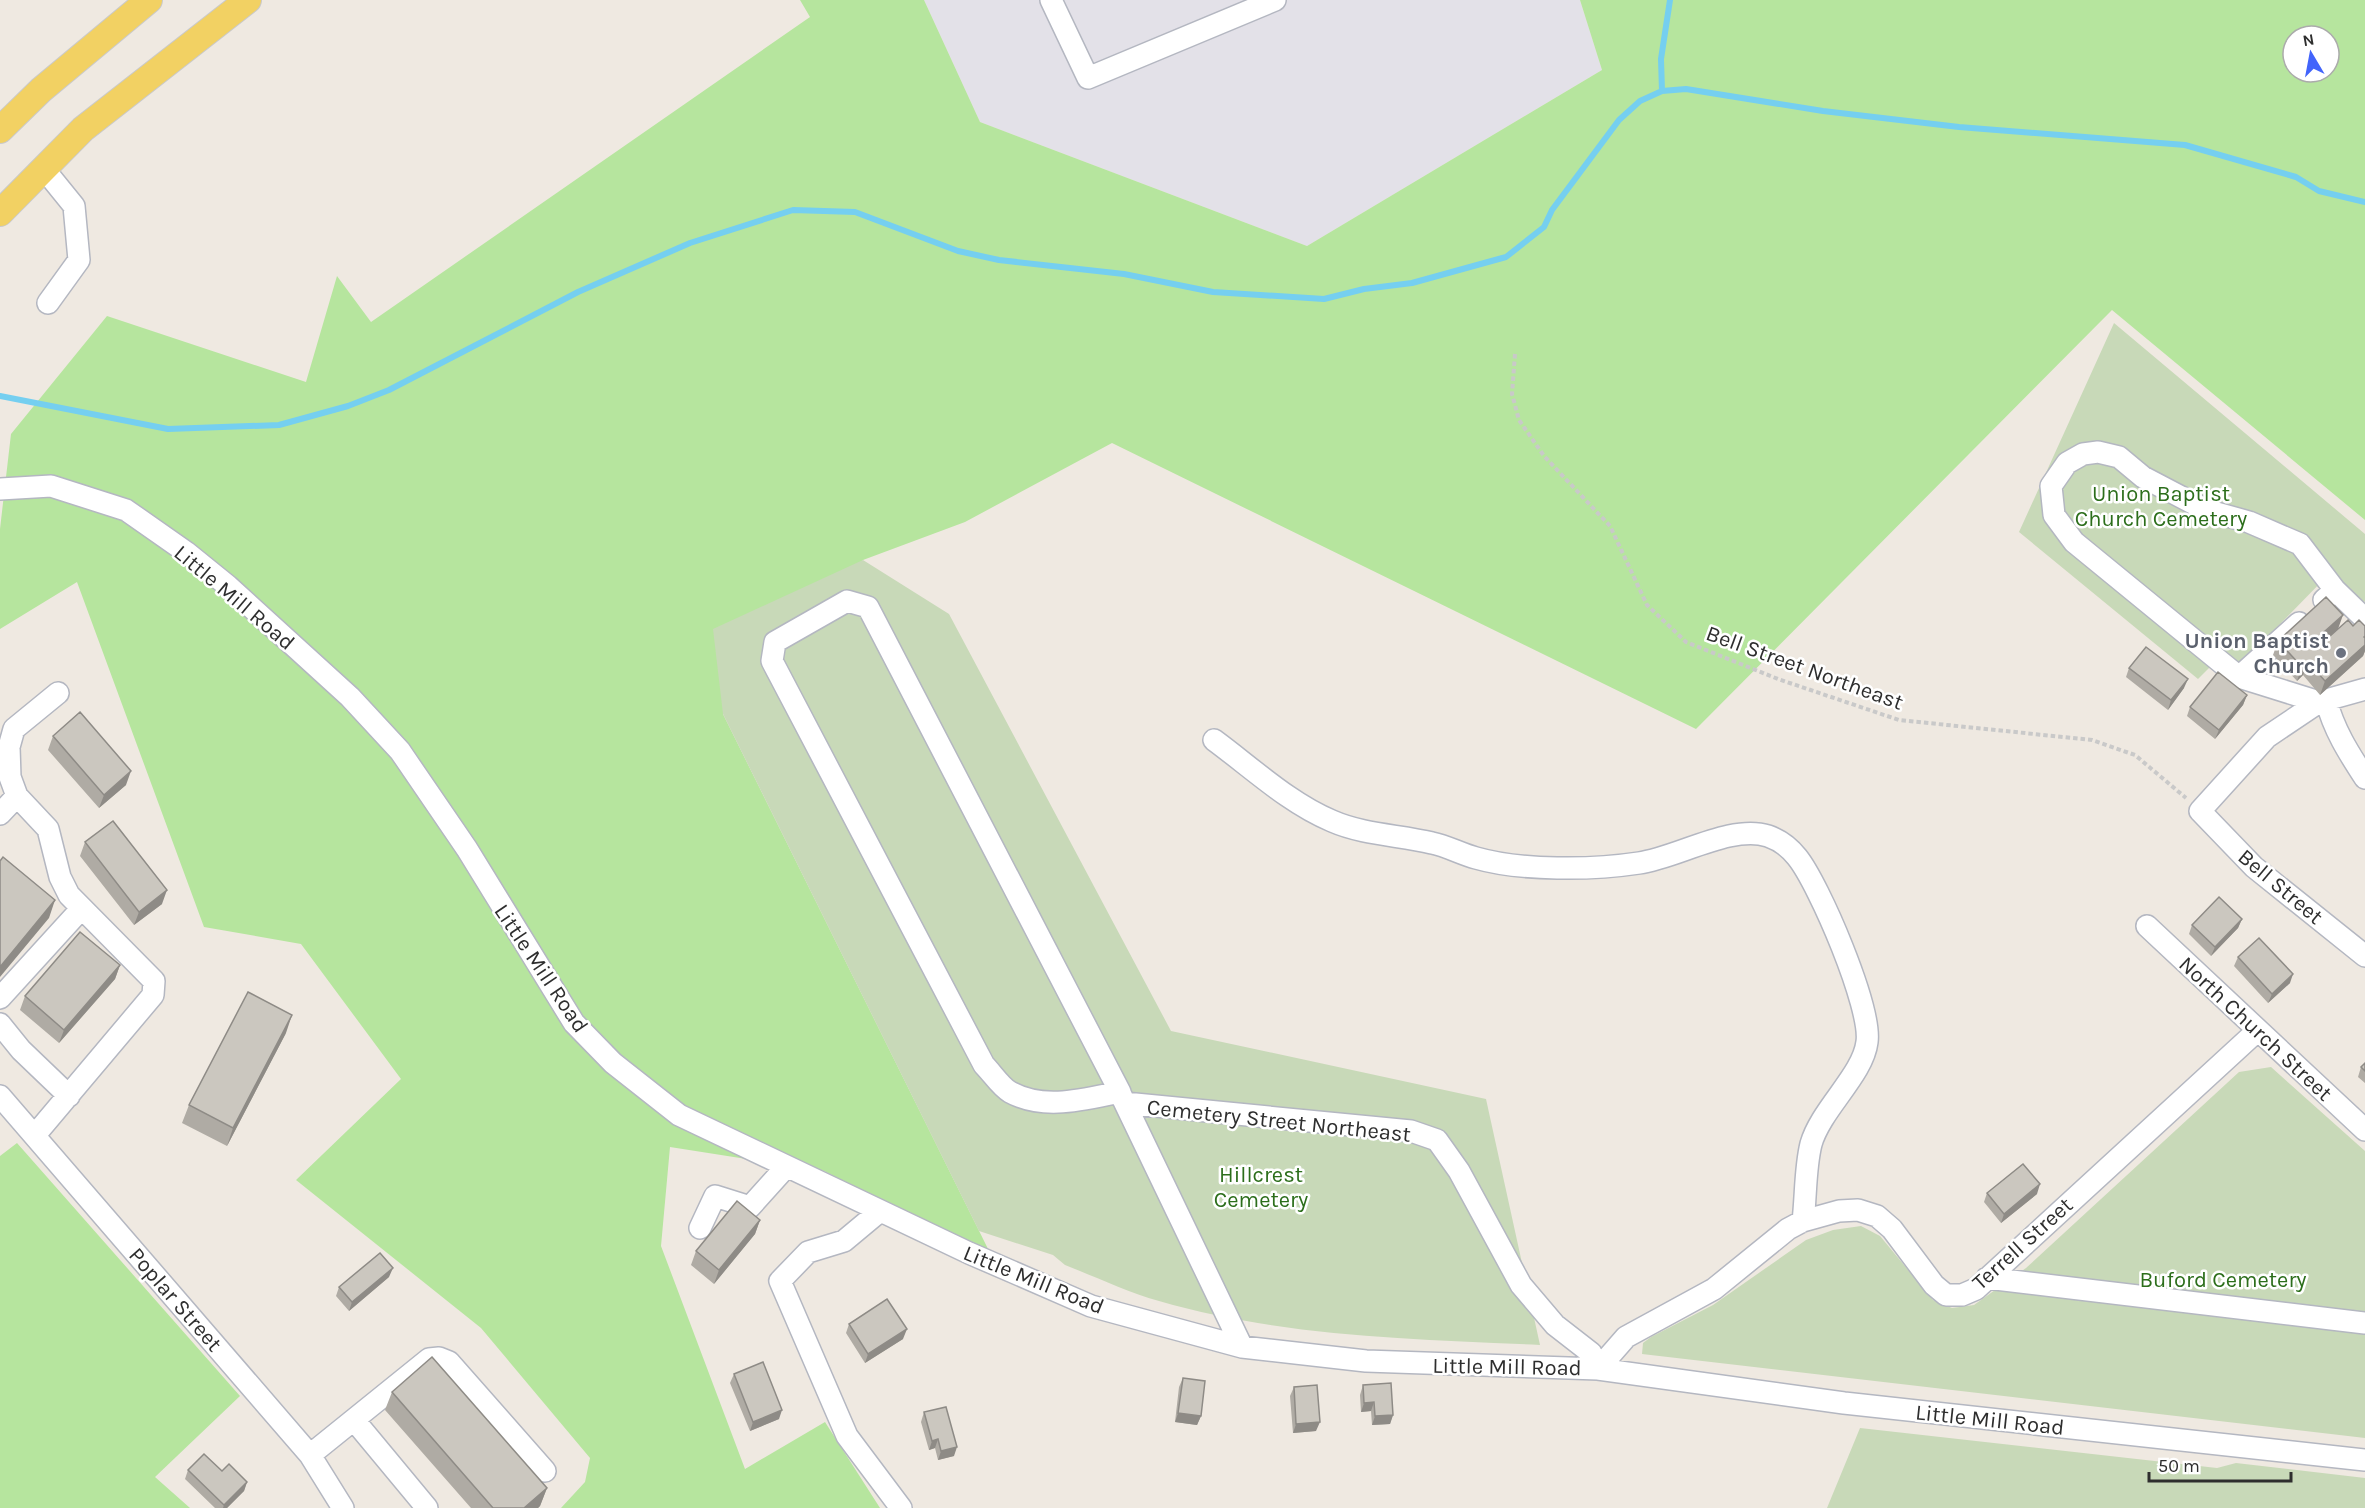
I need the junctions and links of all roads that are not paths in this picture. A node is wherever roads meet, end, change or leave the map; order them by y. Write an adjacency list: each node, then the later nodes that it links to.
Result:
1 (149, 0): 5 (main road)
2 (248, 0): 6 (main road)
3 (1051, 0): 4 (street)
4 (1275, 0)
5 (0, 130)
6 (44, 169): 7 (main road); 8 (street)
7 (0, 213)
8 (48, 303)
9 (0, 489): 31 (street, Little Mill Road)
10 (2335, 590): 11 (street); 12 (street); 12 (street)
11 (2365, 619)
12 (2238, 677): 15 (street)
13 (2365, 689): 15 (street)
14 (58, 693): 18 (street)
15 (2322, 701): 17 (street); 22 (street, Bell Street)
16 (1215, 740): 33 (street)
17 (2365, 778)
18 (17, 796): 19 (street); 20 (street)
19 (0, 814)
20 (82, 908): 23 (street); 27 (street)
21 (2147, 926): 25 (street, North Church Street)
22 (2365, 956)
23 (0, 998)
24 (0, 1024): 27 (street)
25 (2257, 1031): 29 (street, North Church Street); 35 (street, Terrell Street)
26 (0, 1096): 30 (street, Poplar Street)
27 (69, 1096): 30 (street)
28 (1122, 1098): 28 (street, Cemetery Street Northeast); 37 (street); 38 (street, Cemetery Street Northeast)
29 (2365, 1130)
30 (35, 1135): 40 (street, Poplar Street)
31 (786, 1167): 32 (street, Little Mill Road); 34 (street)
32 (880, 1211): 37 (street, Little Mill Road); 45 (street)
33 (1803, 1221): 35 (street, Terrell Street); 38 (street, Terrell Street)
34 (700, 1227)
35 (1987, 1278): 36 (street)
36 (2365, 1323)
37 (1242, 1347): 38 (street, Little Mill Road)
38 (1598, 1369): 41 (street, Little Mill Road)
39 (354, 1419): 40 (street); 42 (street); 44 (street)
40 (310, 1455): 43 (street, Poplar Street)
41 (2365, 1460)
42 (545, 1471)
43 (343, 1508)
44 (427, 1508)
45 (902, 1508)

